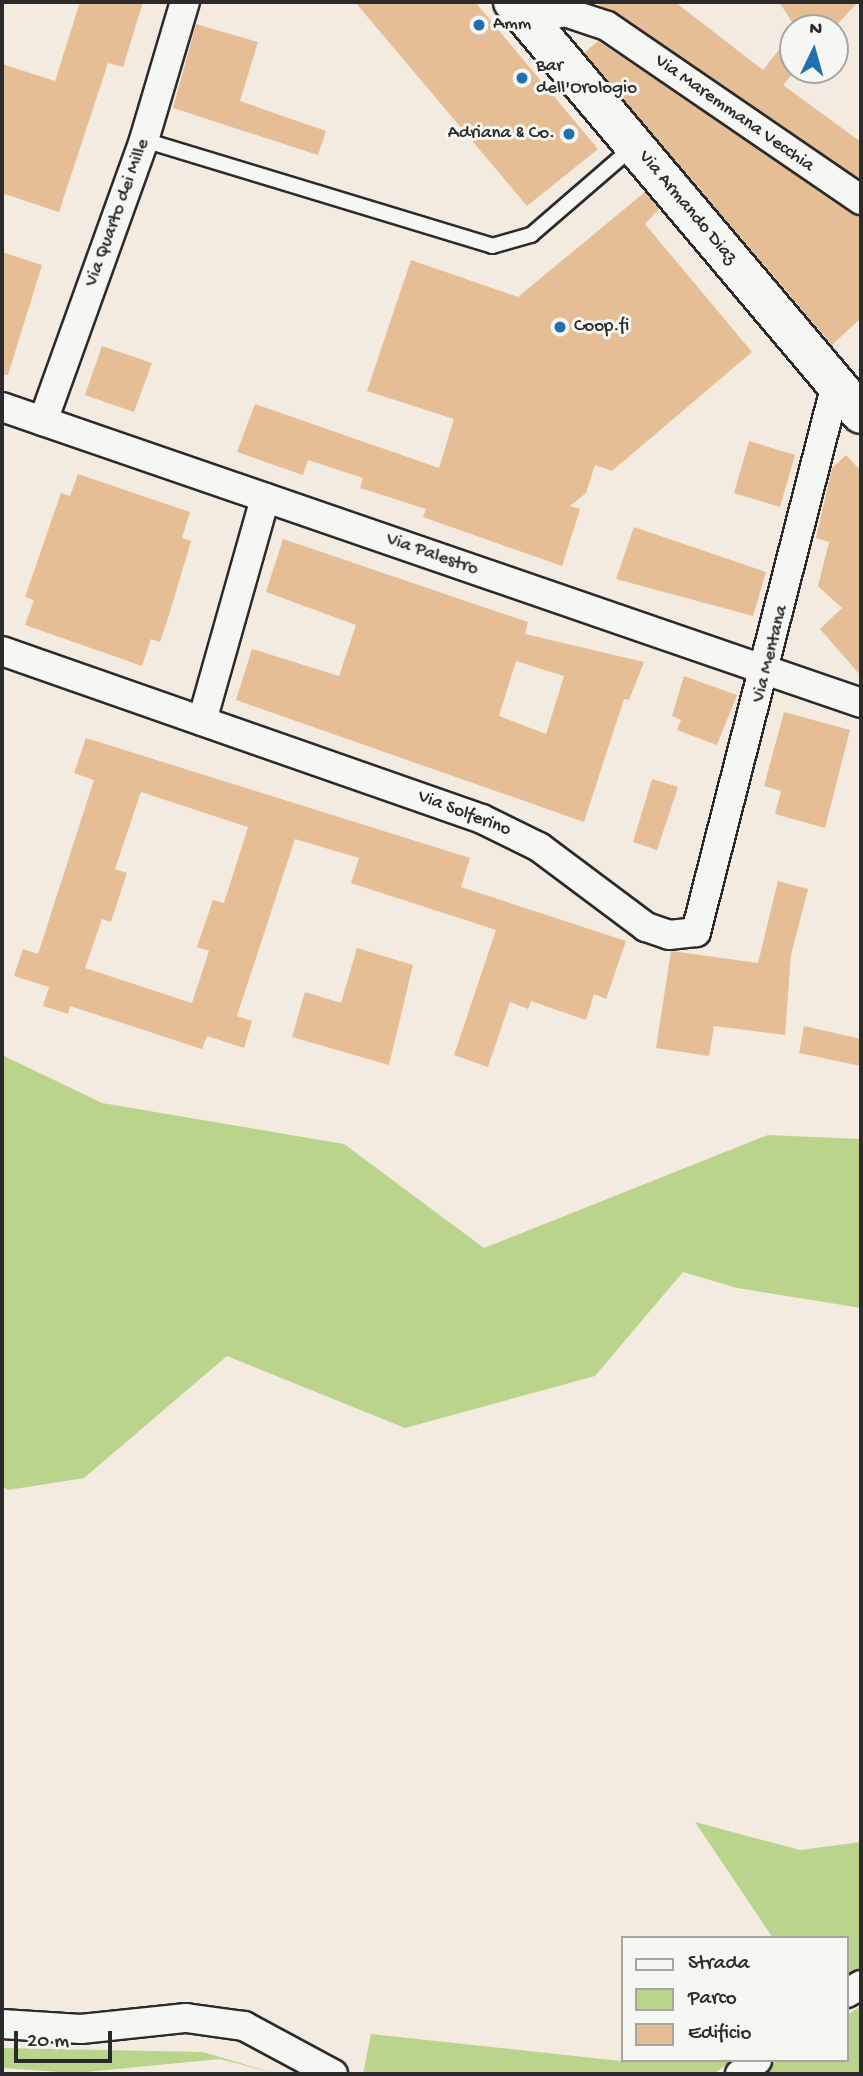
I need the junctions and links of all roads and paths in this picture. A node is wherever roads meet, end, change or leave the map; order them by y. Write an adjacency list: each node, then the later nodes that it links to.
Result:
1 (185, 2): 3 (street, Via Quarto dei Mille)
2 (521, 11): 4 (main road, Via Armando Diaz); 5 (street, Via Maremmana Vecchia)
3 (144, 140): 4 (lane); 9 (street, Via Quarto dei Mille)
4 (635, 146): 6 (main road, Via Armando Diaz)
5 (861, 200)
6 (836, 384): 8 (main road, Via Armando Diaz); 12 (street, Via Mentana)
7 (2, 407): 9 (street, Via Palestro)
8 (861, 414)
9 (43, 421): 10 (street, Via Palestro)
10 (265, 498): 12 (street, Via Palestro); 14 (street)
11 (2, 651): 14 (street, Via Solferino)
12 (767, 670): 13 (street, Via Palestro); 15 (street, Via Mentana)
13 (861, 703)
14 (202, 721): 15 (street, Via Solferino)
15 (702, 924)
16 (2, 2024): 18 (street)
17 (755, 2062): 19 (street)
18 (334, 2074)
19 (740, 2074)

